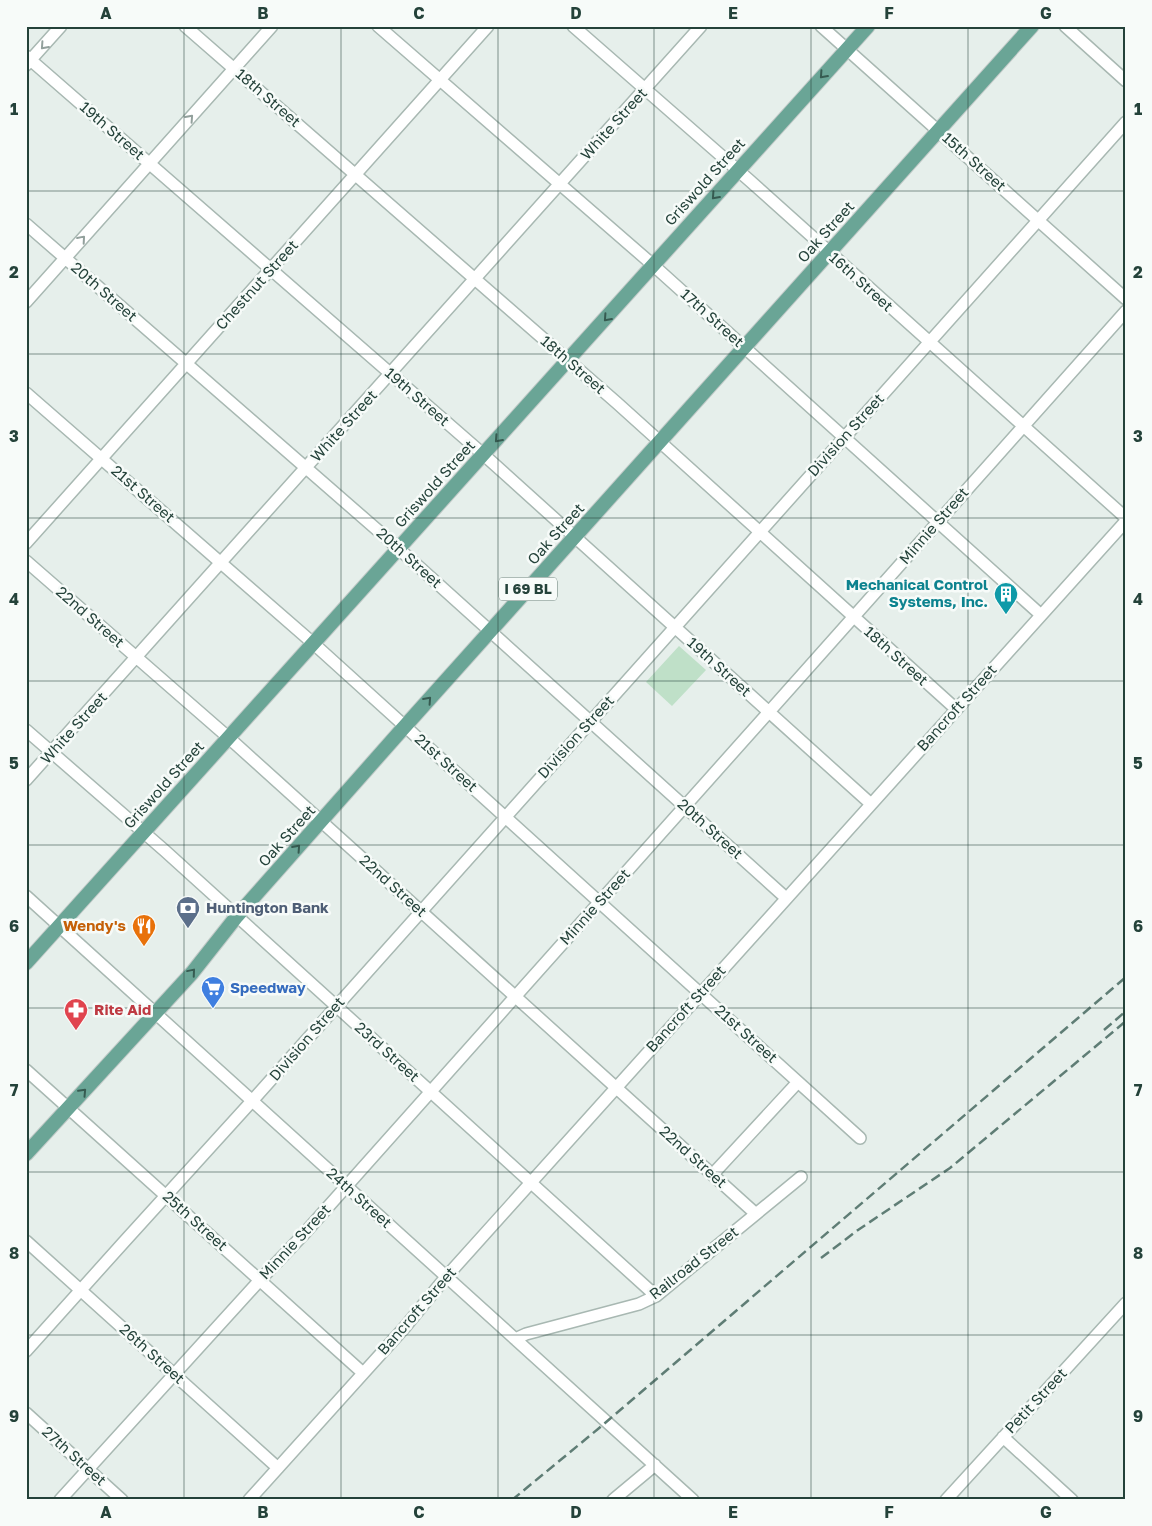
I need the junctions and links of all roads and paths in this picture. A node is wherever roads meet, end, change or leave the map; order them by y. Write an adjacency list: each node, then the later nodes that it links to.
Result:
1 (61, 26): 13 (street, one-way to 13)
2 (185, 26): 14 (street, 18th Street)
3 (272, 26): 14 (street)
4 (378, 26): 15 (street, 17th Street)
5 (488, 26): 15 (street, Chestnut Street)
6 (573, 26): 17 (street, 16th Street)
7 (701, 26): 17 (street, White Street)
8 (821, 26): 12 (street, 15th Street)
9 (868, 26): 12 (main road, Griswold Street)
10 (1032, 26): 19 (main road, Oak Street / I 69 BL)
11 (1065, 26): 16 (street)
12 (847, 49): 19 (street, 15th Street); 21 (main road, Griswold Street, one-way to 21)
13 (28, 61): 20 (street, 19th Street)
14 (233, 69): 20 (street, one-way to 14); 22 (street, 18th Street)
15 (440, 80): 22 (street, Chestnut Street); 23 (street, 17th Street)
16 (1126, 81)
17 (646, 89): 21 (street, 16th Street); 23 (street, White Street)
18 (1126, 122): 24 (street, Division Street)
19 (938, 130): 24 (street, 15th Street); 26 (main road, Oak Street / I 69 BL)
20 (149, 164): 27 (street, one-way to 20); 29 (street, 19th Street)
21 (738, 170): 26 (street, 16th Street); 28 (main road, Griswold Street, one-way to 28)
22 (356, 174): 29 (street, Chestnut Street); 30 (street, 18th Street)
23 (560, 184): 28 (street, 17th Street); 30 (street, White Street)
24 (1038, 220): 31 (street, 15th Street); 34 (street, Division Street)
25 (26, 224): 27 (street, 20th Street)
26 (829, 253): 34 (street, 16th Street); 35 (main road, Oak Street / I 69 BL)
27 (65, 258): 32 (street); 37 (street, 20th Street)
28 (654, 265): 35 (street, 17th Street); 36 (main road, Griswold Street, one-way to 36)
29 (271, 269): 37 (street, Chestnut Street); 38 (street, 19th Street)
30 (476, 279): 36 (street, 18th Street); 38 (street, White Street)
31 (1126, 299)
32 (26, 302)
33 (1126, 311): 40 (street, Minnie Street)
34 (929, 342): 40 (street, 16th Street); 41 (street, Division Street)
35 (745, 348): 41 (street, 17th Street); 42 (main road, Oak Street / I 69 BL)
36 (569, 360): 42 (street, 18th Street); 43 (main road, Griswold Street, one-way to 43)
37 (186, 364): 44 (street, Chestnut Street); 45 (street, 20th Street)
38 (391, 374): 43 (street, 19th Street); 45 (street, White Street)
39 (26, 393): 44 (street, 21st Street)
40 (1022, 426): 46 (street, 16th Street); 47 (street, Minnie Street)
41 (844, 437): 47 (street, 17th Street); 48 (street, Division Street)
42 (660, 442): 48 (street, 18th Street); 49 (main road, Oak Street / I 69 BL)
43 (484, 454): 49 (street, 19th Street); 51 (main road, Griswold Street)
44 (102, 458): 50 (street, Chestnut Street); 53 (street, 21st Street)
45 (306, 468): 51 (street, 20th Street); 53 (street, White Street)
46 (1126, 520): 54 (street, Bancroft Street)
47 (937, 521): 54 (street, 17th Street); 55 (street, Minnie Street)
48 (759, 533): 55 (street, 18th Street); 56 (street, Division Street)
49 (576, 537): 56 (street, 19th Street); 57 (main road, Oak Street / I 69 BL)
50 (26, 543)
51 (398, 548): 57 (street, 20th Street); 58 (main road, Griswold Street)
52 (26, 561): 59 (street, 22nd Street)
53 (222, 562): 58 (street, 21st Street); 59 (street, White Street)
54 (1041, 615): 60 (street, Bancroft Street)
55 (853, 616): 60 (street, 18th Street); 61 (street, Minnie Street)
56 (675, 627): 61 (street, 19th Street); 62 (street, Division Street)
57 (490, 631): 62 (street, 20th Street); 63 (main road, Oak Street / I 69 BL, one-way to 57)
58 (314, 644): 63 (street, 21st Street); 65 (main road, Griswold Street)
59 (137, 657): 65 (street, 22nd Street); 66 (street, White Street)
60 (956, 709): 68 (street, Bancroft Street)
61 (768, 711): 68 (street, 19th Street); 69 (street, Minnie Street)
62 (590, 721): 69 (street, 20th Street); 70 (street, Division Street)
63 (406, 726): 70 (street, 21st Street); 71 (main road, Oak Street / I 69 BL)
64 (26, 730): 66 (street, 23rd Street)
65 (229, 738): 71 (street, 22nd Street); 72 (main road, Griswold Street)
66 (52, 752): 67 (street, White Street); 72 (street, 23rd Street)
67 (26, 780)
68 (871, 804): 74 (street, Bancroft Street)
69 (684, 806): 74 (street, 20th Street); 75 (street, Minnie Street)
70 (505, 817): 75 (street, 21st Street); 76 (street, Division Street)
71 (321, 821): 76 (street, 22nd Street); 77 (main road, Oak Street / I 69 BL, one-way to 71)
72 (144, 832): 77 (street, 23rd Street); 78 (main road, Griswold Street)
73 (26, 896): 78 (street, 24th Street)
74 (786, 898): 80 (street, Bancroft Street)
75 (600, 901): 80 (street, 21st Street); 81 (street, Minnie Street)
76 (421, 911): 81 (street, 22nd Street); 82 (street, Division Street)
77 (237, 916): 82 (street, 23rd Street); 83 (main road, Oak Street / I 69 BL, one-way to 77)
78 (60, 926): 79 (main road, Griswold Street); 83 (street, 24th Street)
79 (26, 963)
80 (701, 993): 85 (street, 21st Street); 86 (street, Bancroft Street)
81 (515, 996): 86 (street, 22nd Street); 87 (street, Minnie Street)
82 (336, 1006): 87 (street, 23rd Street); 88 (street, Division Street)
83 (155, 1013): 88 (street, 24th Street); 89 (main road, Oak Street / I 69 BL, one-way to 83)
84 (26, 1070): 89 (street, 25th Street)
85 (798, 1082): 90 (street, 21st Street); 92 (street)
86 (616, 1088): 92 (street, 22nd Street); 94 (street, Bancroft Street)
87 (430, 1091): 94 (street, 23rd Street); 95 (street, Minnie Street)
88 (252, 1101): 95 (street, 24th Street); 96 (street, Division Street)
89 (68, 1108): 91 (main road, Oak Street / I 69 BL); 96 (street, 25th Street)
90 (860, 1138)
91 (26, 1154)
92 (713, 1174): 97 (street, 22nd Street)
93 (801, 1177): 97 (street, Railroad Street)
94 (531, 1182): 99 (street, Bancroft Street); 102 (street, 23rd Street)
95 (346, 1186): 99 (street, 24th Street); 100 (street, Minnie Street)
96 (166, 1195): 100 (street, 25th Street); 101 (street, Division Street)
97 (756, 1214): 102 (street, Railroad Street)
98 (26, 1241): 101 (street, 26th Street)
99 (446, 1276): 104 (street, 24th Street); 106 (street, Bancroft Street)
100 (260, 1280): 106 (street, 25th Street); 107 (street, Minnie Street)
101 (80, 1289): 105 (street, Division Street); 107 (street, 26th Street)
102 (656, 1296): 104 (street, Railroad Street)
103 (1126, 1302): 109 (street, Petit Street)
104 (515, 1339): 110 (street, 24th Street)
105 (26, 1351)
106 (363, 1373): 111 (street, Bancroft Street)
107 (173, 1374): 111 (street, 26th Street); 112 (street, Minnie Street)
108 (26, 1413): 112 (street, 27th Street)
109 (1003, 1437): 118 (street, Petit Street); 119 (street)
110 (655, 1465): 116 (street); 117 (street, 24th Street)
111 (278, 1468): 115 (street, Bancroft Street)
112 (89, 1469): 113 (street, Minnie Street); 114 (street, 27th Street)
113 (60, 1500)
114 (122, 1500)
115 (249, 1500)
116 (613, 1500)
117 (693, 1500)
118 (946, 1500)
119 (1072, 1500)

